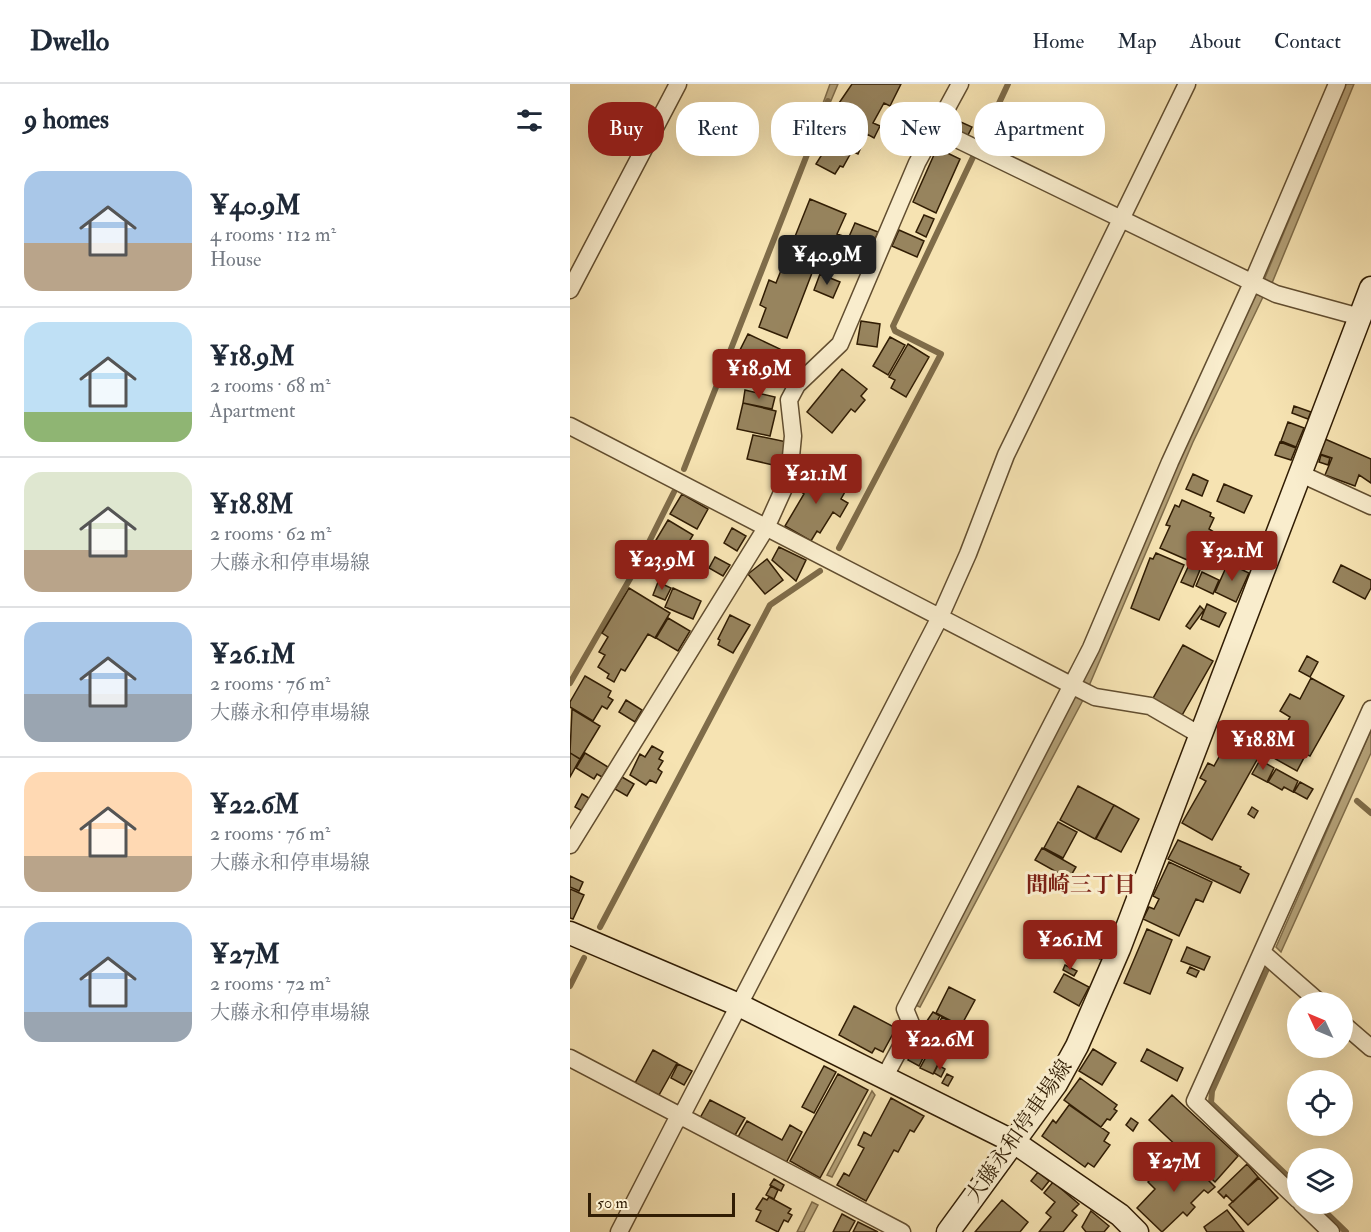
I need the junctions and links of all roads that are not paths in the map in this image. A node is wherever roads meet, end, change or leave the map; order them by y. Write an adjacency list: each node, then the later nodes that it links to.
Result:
1 (678, 84): 11 (street)
2 (960, 84): 5 (street)
3 (1187, 84): 8 (street)
4 (1337, 84): 9 (street)
5 (949, 102)
6 (962, 142): 8 (street)
7 (922, 156): 16 (street)
8 (1121, 220): 9 (street); 17 (street)
9 (1252, 283): 12 (street); 18 (street)
10 (1371, 288): 12 (main road, 大藤永和停車場線)
11 (570, 290)
12 (1360, 317): 14 (main road, 大藤永和停車場線)
13 (570, 426): 16 (street)
14 (1301, 474): 15 (street); 20 (main road, 大藤永和停車場線)
15 (1371, 506)
16 (766, 528): 17 (street); 21 (street)
17 (940, 617): 18 (street); 25 (street)
18 (1079, 689): 20 (street); 29 (street)
19 (1371, 709): 23 (street)
20 (1200, 735): 31 (main road, 大藤永和停車場線)
21 (570, 845)
22 (570, 933): 25 (main road)
23 (1263, 953): 24 (street); 32 (street)
24 (1308, 992)
25 (739, 1005): 29 (main road); 30 (street)
26 (1353, 1032): 27 (street)
27 (1371, 1048)
28 (570, 1058): 30 (street)
29 (884, 1078): 31 (main road)
30 (682, 1115): 34 (street); 35 (street)
31 (1014, 1142): 36 (main road, 大藤永和停車場線); 37 (main road)
32 (1287, 1189)
33 (1312, 1214): 38 (street)
34 (619, 1232)
35 (902, 1232)
36 (948, 1232)
37 (1137, 1232)
38 (1331, 1232)

